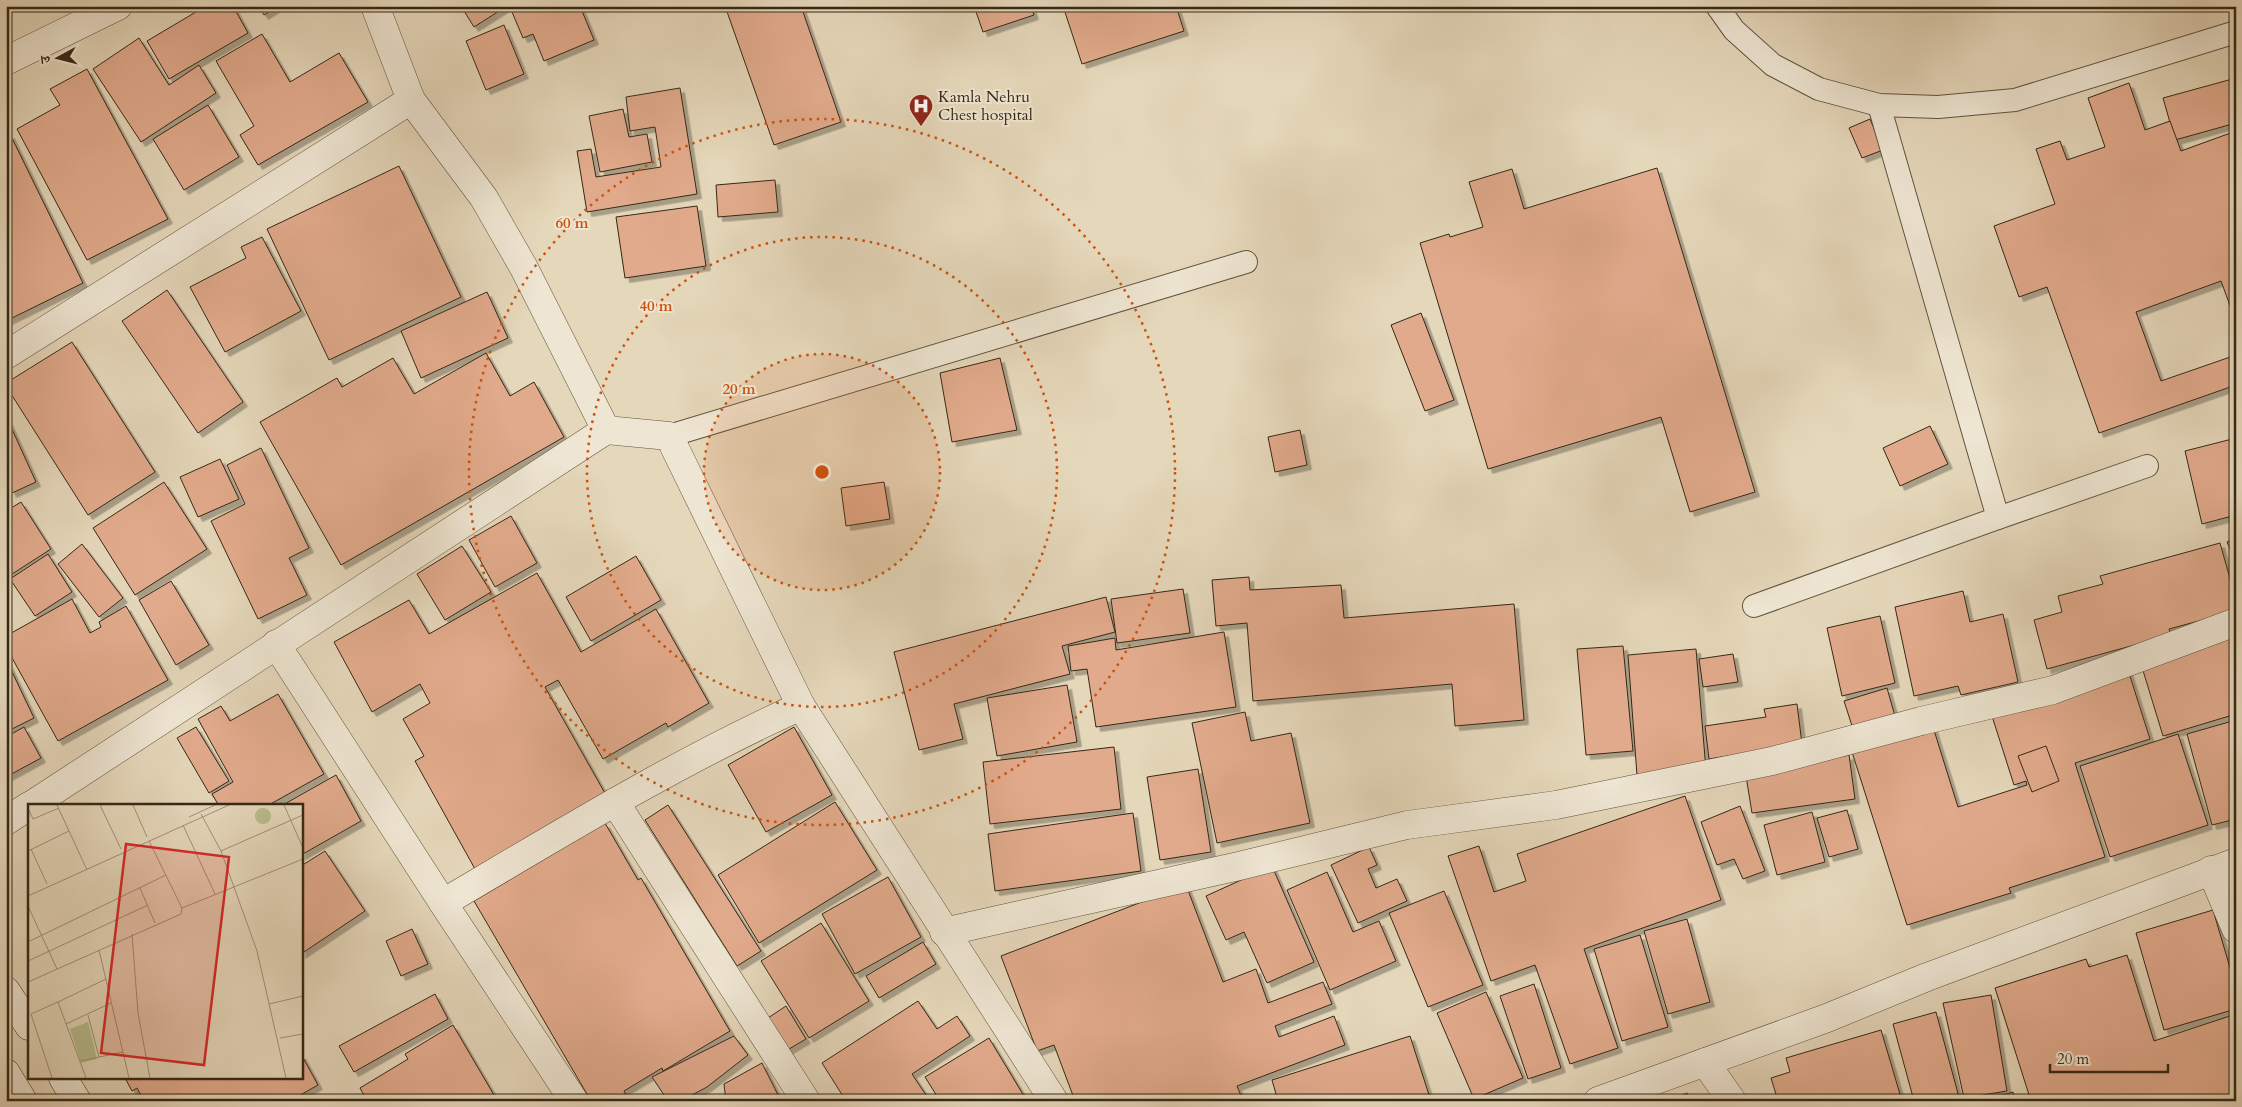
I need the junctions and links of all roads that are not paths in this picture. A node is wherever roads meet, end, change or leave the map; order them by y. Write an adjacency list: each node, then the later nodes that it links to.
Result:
1 (118, 6): 5 (street)
2 (375, 6): 6 (street)
3 (1717, 6): 7 (lane)
4 (2236, 32): 7 (lane)
5 (6, 61)
6 (412, 100): 9 (street); 10 (street)
7 (1879, 105): 13 (lane)
8 (1246, 262): 11 (lane)
9 (6, 355)
10 (606, 430): 11 (street); 16 (street)
11 (669, 436): 17 (street)
12 (2147, 466): 13 (lane)
13 (1998, 518): 14 (lane)
14 (1754, 606)
15 (2236, 622): 25 (street)
16 (276, 644): 19 (street); 23 (street)
17 (801, 706): 18 (street); 25 (street)
18 (615, 802): 23 (street); 34 (street)
19 (32, 804)
20 (28, 807): 21 (street)
21 (6, 821)
22 (2224, 866): 24 (street); 28 (street)
23 (443, 904): 33 (street)
24 (2236, 929)
25 (944, 932): 35 (street)
26 (6, 991): 27 (street)
27 (28, 1024)
28 (1705, 1062): 36 (street); 37 (street)
29 (6, 1073): 31 (street)
30 (64, 1080): 32 (street)
31 (24, 1101)
32 (77, 1101)
33 (574, 1101)
34 (806, 1101)
35 (1054, 1101)
36 (1598, 1101)
37 (1732, 1101)

